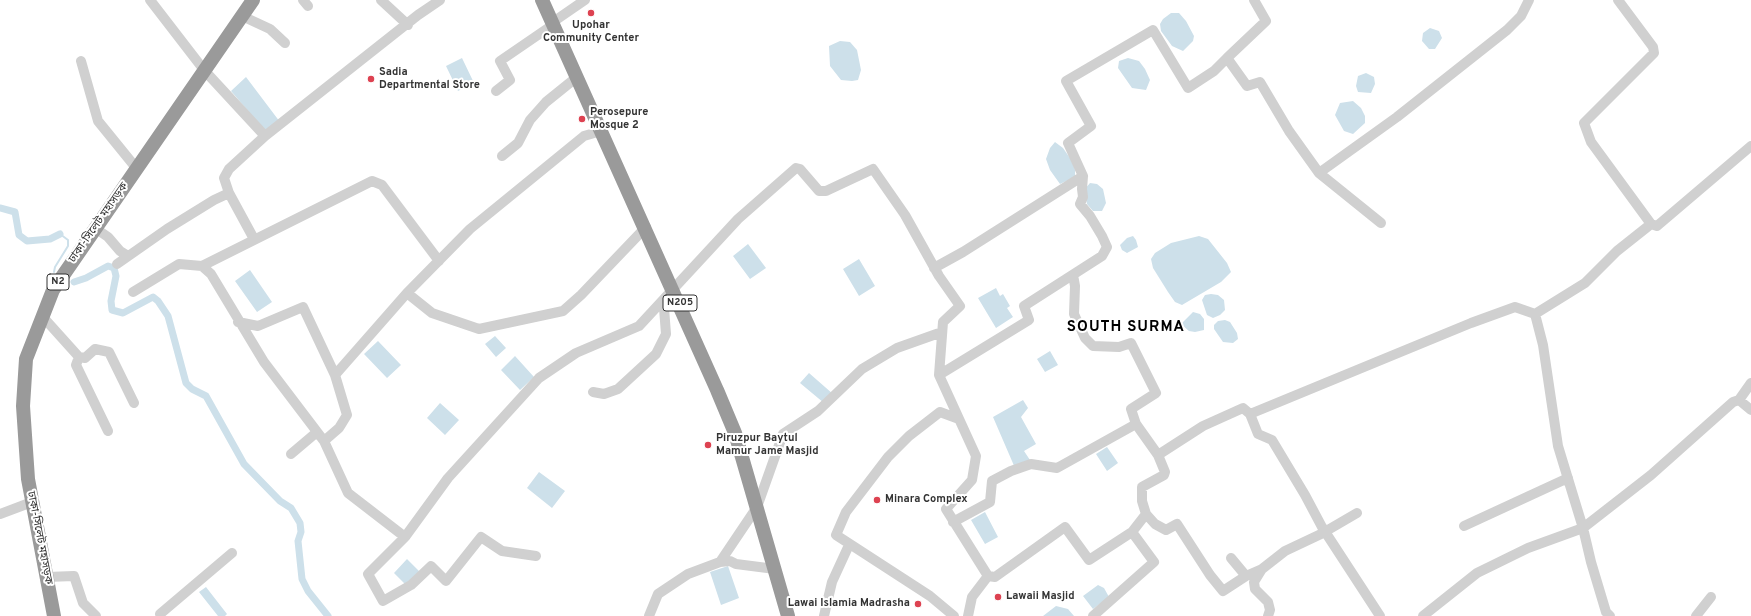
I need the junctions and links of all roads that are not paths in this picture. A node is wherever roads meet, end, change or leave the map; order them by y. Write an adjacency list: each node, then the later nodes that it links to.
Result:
1 (150, 0): 16 (street)
2 (253, 0): 10 (highway, ঢাকা-সিলেট মহাসড়ক / N2)
3 (381, 0): 12 (street)
4 (440, 0): 12 (street)
5 (542, 0): 11 (highway, N205)
6 (585, 0): 11 (street)
7 (1254, 0): 14 (street)
8 (1529, 0): 24 (street)
9 (1618, 0): 28 (street)
10 (242, 16): 13 (street); 16 (highway, ঢাকা-সিলেট মহাসড়ক / N2)
11 (553, 23): 17 (highway, N205); 18 (street)
12 (408, 25): 20 (street)
13 (285, 44)
14 (1227, 58): 24 (street); 25 (street)
15 (81, 61): 23 (street)
16 (204, 70): 20 (street); 23 (highway, ঢাকা-সিলেট মহাসড়ক / N2)
17 (577, 77): 19 (highway, N205); 22 (street)
18 (496, 91)
19 (601, 131): 29 (highway, N205); 33 (street)
20 (265, 136): 26 (street)
21 (1751, 146): 28 (street)
22 (502, 156)
23 (137, 169): 30 (highway, ঢাকা-সিলেট মহাসড়ক / N2)
24 (1319, 173): 27 (street)
25 (1082, 176): 36 (street); 37 (street)
26 (229, 193): 31 (street); 32 (street)
27 (1381, 223)
28 (1651, 224): 41 (street)
29 (646, 227): 39 (street); 40 (highway, N205)
30 (96, 228): 32 (street); 42 (highway, ঢাকা-সিলেট মহাসড়ক / N2)
31 (254, 239): 33 (street); 35 (street)
32 (128, 256): 34 (street)
33 (439, 261): 39 (street)
34 (118, 264)
35 (202, 266): 38 (street); 43 (street)
36 (934, 268): 40 (street); 44 (street)
37 (1073, 275): 47 (street); 55 (street)
38 (133, 292)
39 (407, 293): 46 (street)
40 (669, 293): 49 (street); 63 (highway, N205); 72 (street)
41 (1535, 314): 53 (street); 61 (street)
42 (43, 317): 45 (street); 62 (highway, ঢাকা-সিলেট মহাসড়ক / N2)
43 (238, 322): 46 (street); 57 (street)
44 (942, 332): 47 (street); 63 (street)
45 (79, 357): 51 (street); 56 (street)
46 (335, 374): 58 (street)
47 (939, 375): 54 (street)
48 (1751, 383): 50 (street)
49 (593, 392)
50 (1739, 400): 52 (street); 69 (street)
51 (134, 403)
52 (1751, 410)
53 (1250, 414): 60 (street); 70 (street)
54 (960, 419): 67 (street); 73 (street)
55 (1136, 424): 60 (street); 67 (street)
56 (108, 430)
57 (317, 432): 58 (street); 59 (street)
58 (324, 441): 72 (street)
59 (291, 454)
60 (1158, 455): 66 (street)
61 (1568, 478): 68 (street); 69 (street)
62 (32, 502): 65 (street); 82 (highway, ঢাকা-সিলেট মহাসড়ক / N2)
63 (757, 507): 77 (street); 78 (highway, N205)
64 (1357, 513): 70 (street)
65 (0, 514)
66 (1146, 514): 71 (street); 81 (street)
67 (954, 522): 80 (street)
68 (1464, 526)
69 (1583, 528): 95 (street); 96 (street)
70 (1325, 531): 79 (street); 94 (street)
71 (1132, 532): 80 (street); 92 (street)
72 (405, 537): 75 (street)
73 (849, 545): 89 (street); 90 (street)
74 (232, 553): 84 (street)
75 (536, 556)
76 (1231, 558): 81 (street)
77 (720, 562): 78 (street); 87 (street)
78 (775, 569): 88 (highway, N205)
79 (1262, 569): 81 (street); 93 (street)
80 (988, 576): 91 (street)
81 (1246, 576)
82 (47, 577): 85 (highway, ঢাকা-সিলেট মহাসড়ক / N2); 86 (street)
83 (1711, 597): 97 (street)
84 (160, 615)
85 (54, 616)
86 (96, 616)
87 (650, 616)
88 (788, 616)
89 (824, 616)
90 (954, 616)
91 (968, 616)
92 (1093, 616)
93 (1268, 616)
94 (1380, 616)
95 (1423, 616)
96 (1610, 616)
97 (1696, 616)

